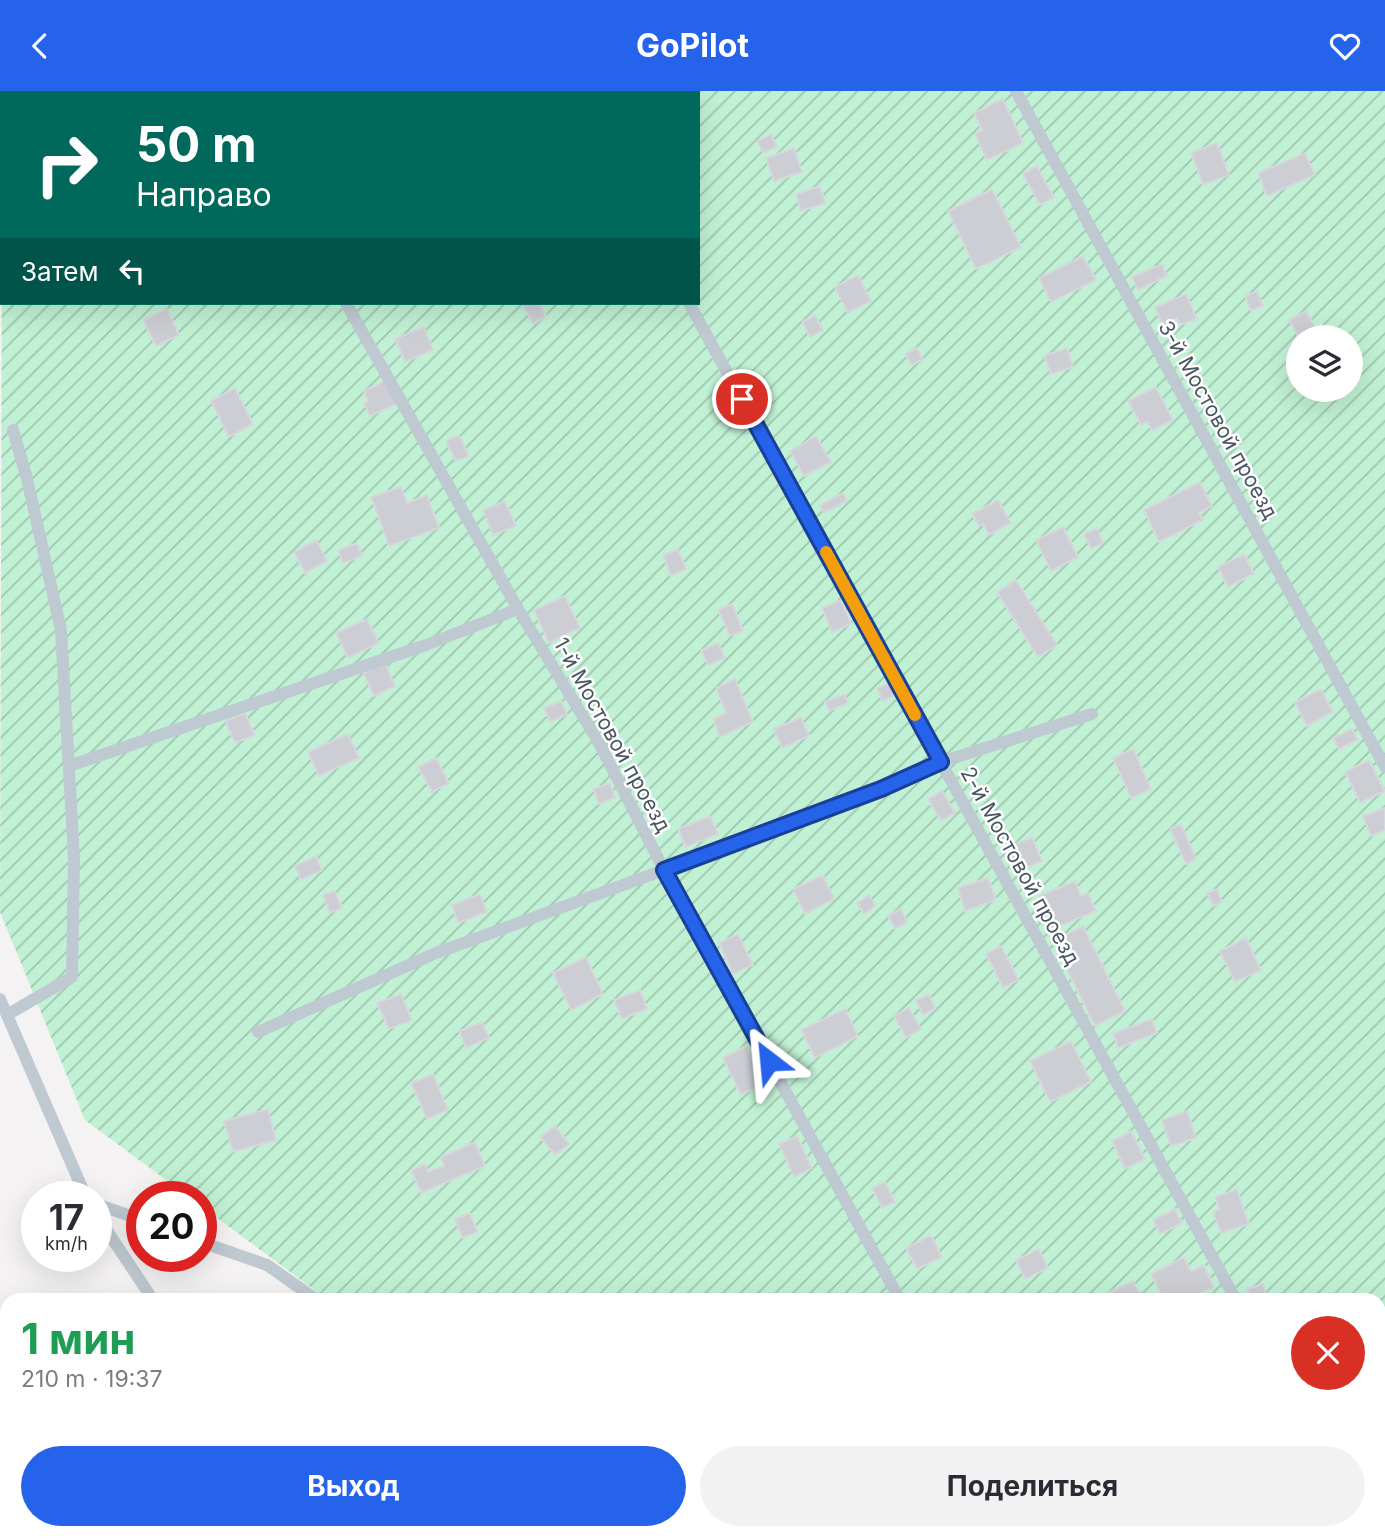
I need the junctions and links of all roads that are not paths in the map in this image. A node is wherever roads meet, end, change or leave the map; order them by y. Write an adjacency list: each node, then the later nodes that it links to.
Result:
1 (1016, 91): 9 (lane, 3-й Мостовой проезд)
2 (347, 305): 5 (lane, 1-й Мостовой проезд)
3 (690, 305): 7 (lane, 2-й Мостовой проезд)
4 (13, 430): 8 (lane)
5 (518, 609): 8 (lane); 10 (lane, 1-й Мостовой проезд)
6 (1092, 714): 7 (lane)
7 (941, 762): 10 (lane); 20 (lane, 2-й Мостовой проезд)
8 (69, 765): 12 (lane)
9 (1385, 767)
10 (664, 870): 13 (lane); 19 (lane, 1-й Мостовой проезд)
11 (0, 999): 12 (lane)
12 (7, 1015): 14 (lane)
13 (258, 1032)
14 (79, 1181)
15 (112, 1238): 17 (lane)
16 (217, 1248): 18 (lane)
17 (148, 1293)
18 (307, 1293)
19 (896, 1293)
20 (1232, 1293)

